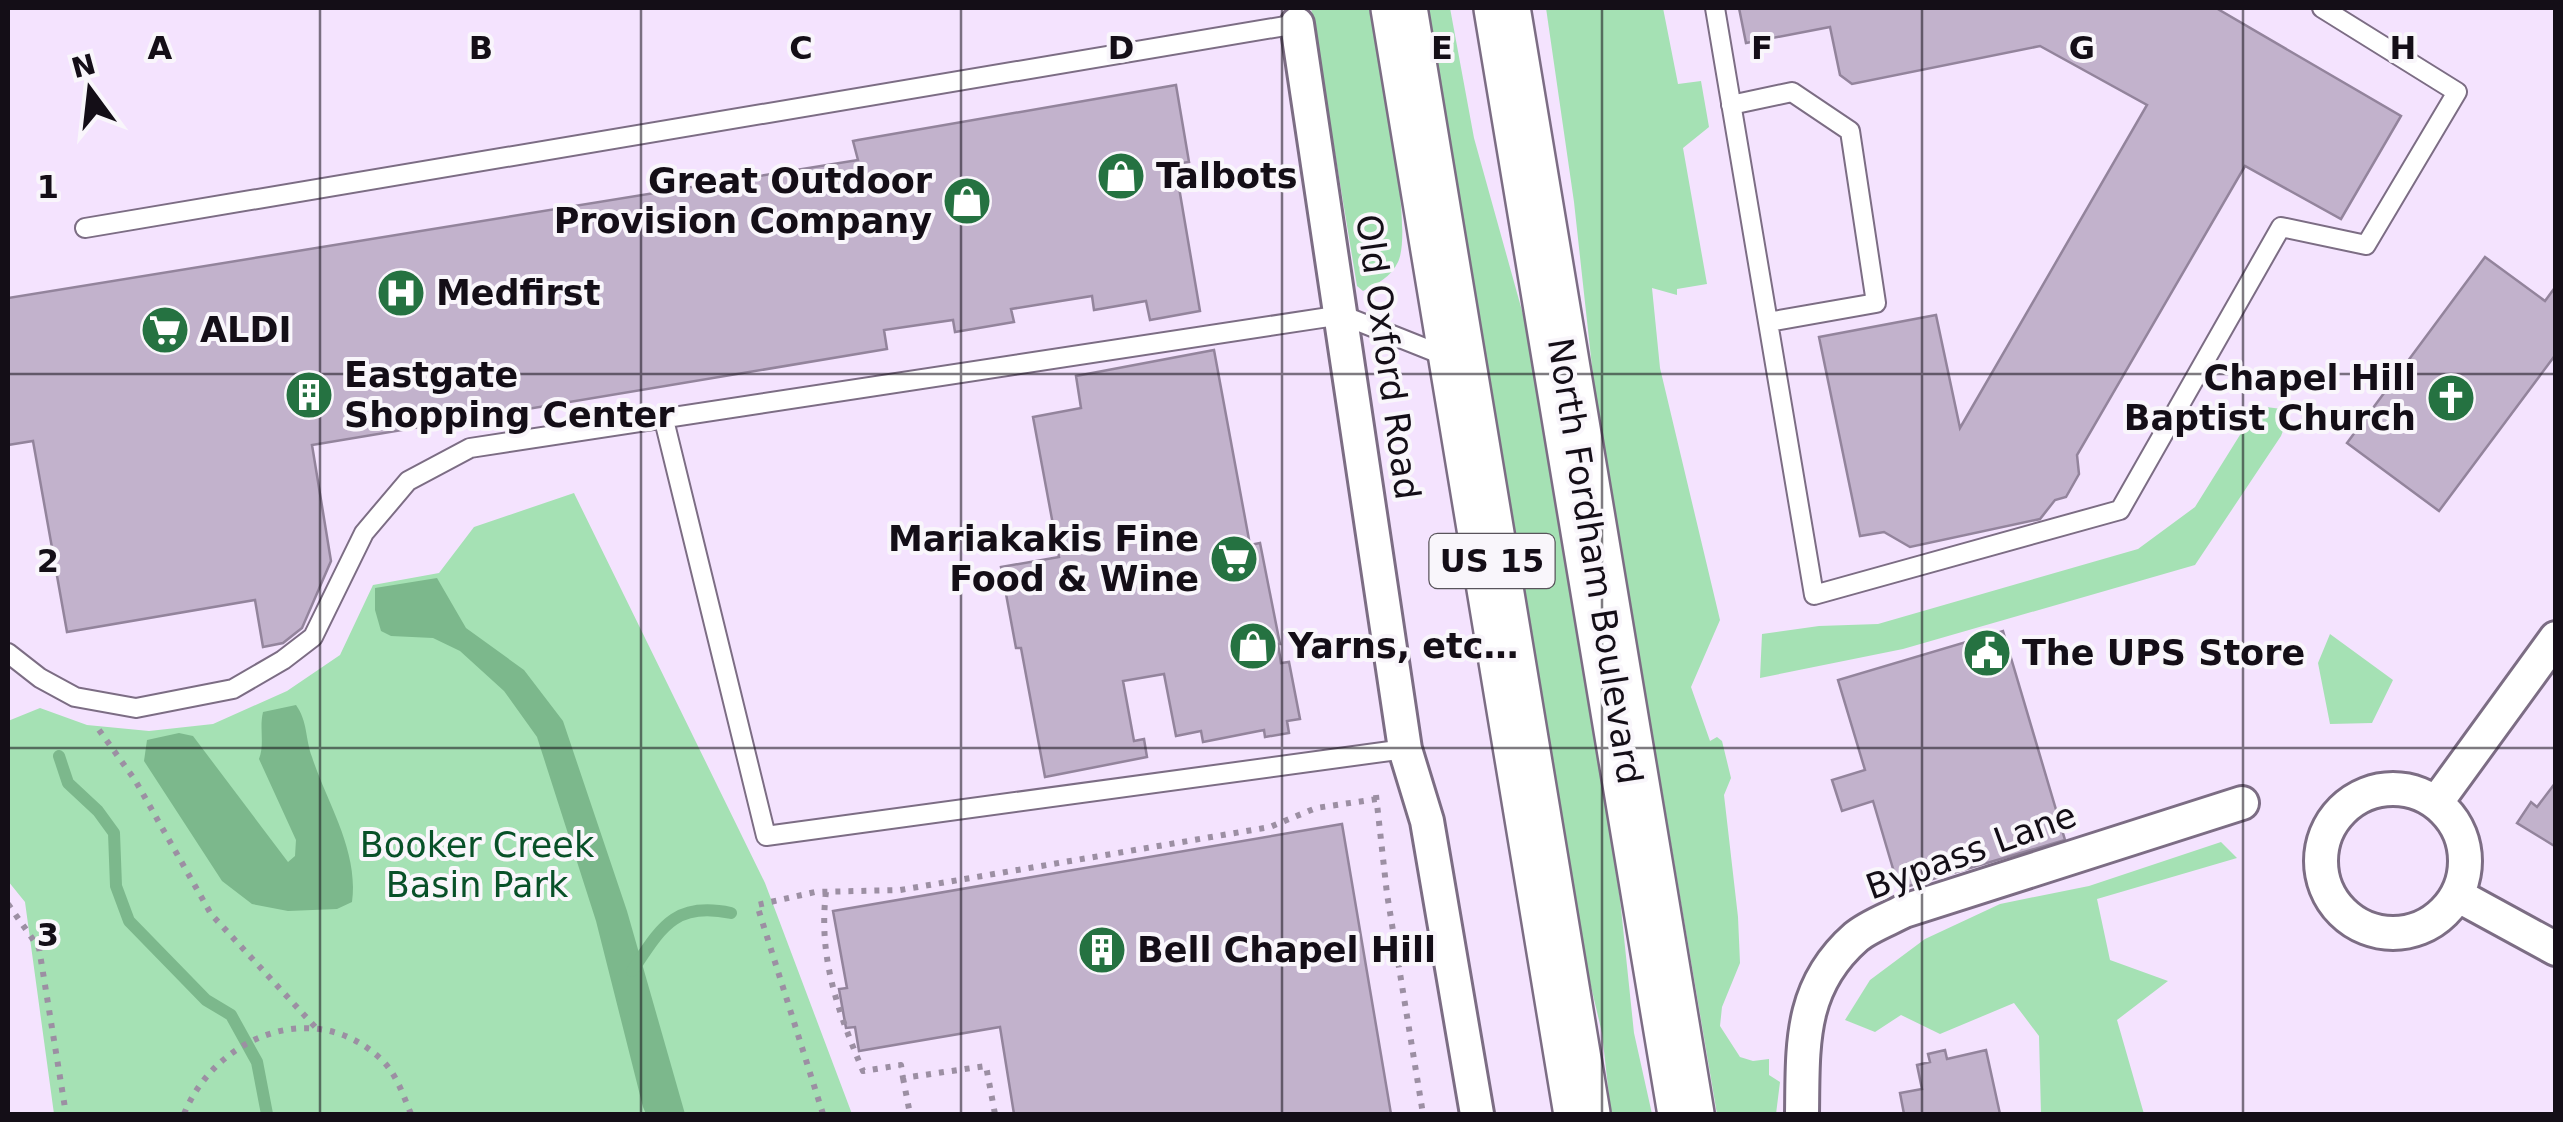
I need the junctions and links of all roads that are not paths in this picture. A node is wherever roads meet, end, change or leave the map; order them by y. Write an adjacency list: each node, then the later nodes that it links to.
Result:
1 (1399, 8): 10 (highway, US 15)
2 (1502, 8): 21 (highway, North Fordham Boulevard / US 15)
3 (1715, 8): 6 (lane)
4 (2322, 8): 9 (lane)
5 (1297, 24): 7 (lane); 8 (street, Old Oxford Road)
6 (1731, 105): 9 (lane); 9 (lane)
7 (86, 228)
8 (1342, 315): 10 (lane); 11 (lane); 14 (street, Old Oxford Road)
9 (1768, 322)
10 (1460, 362): 20 (highway, US 15)
11 (664, 420): 13 (lane); 14 (lane)
12 (2556, 638): 16 (street)
13 (8, 653)
14 (1406, 749): 19 (street, Old Oxford Road)
15 (2242, 803): 22 (street, Bypass Lane)
16 (2436, 804): 17 (street); 17 (street)
17 (2457, 895): 18 (street)
18 (2556, 949)
19 (1477, 1114)
20 (1582, 1114)
21 (1686, 1114)
22 (1802, 1114)

